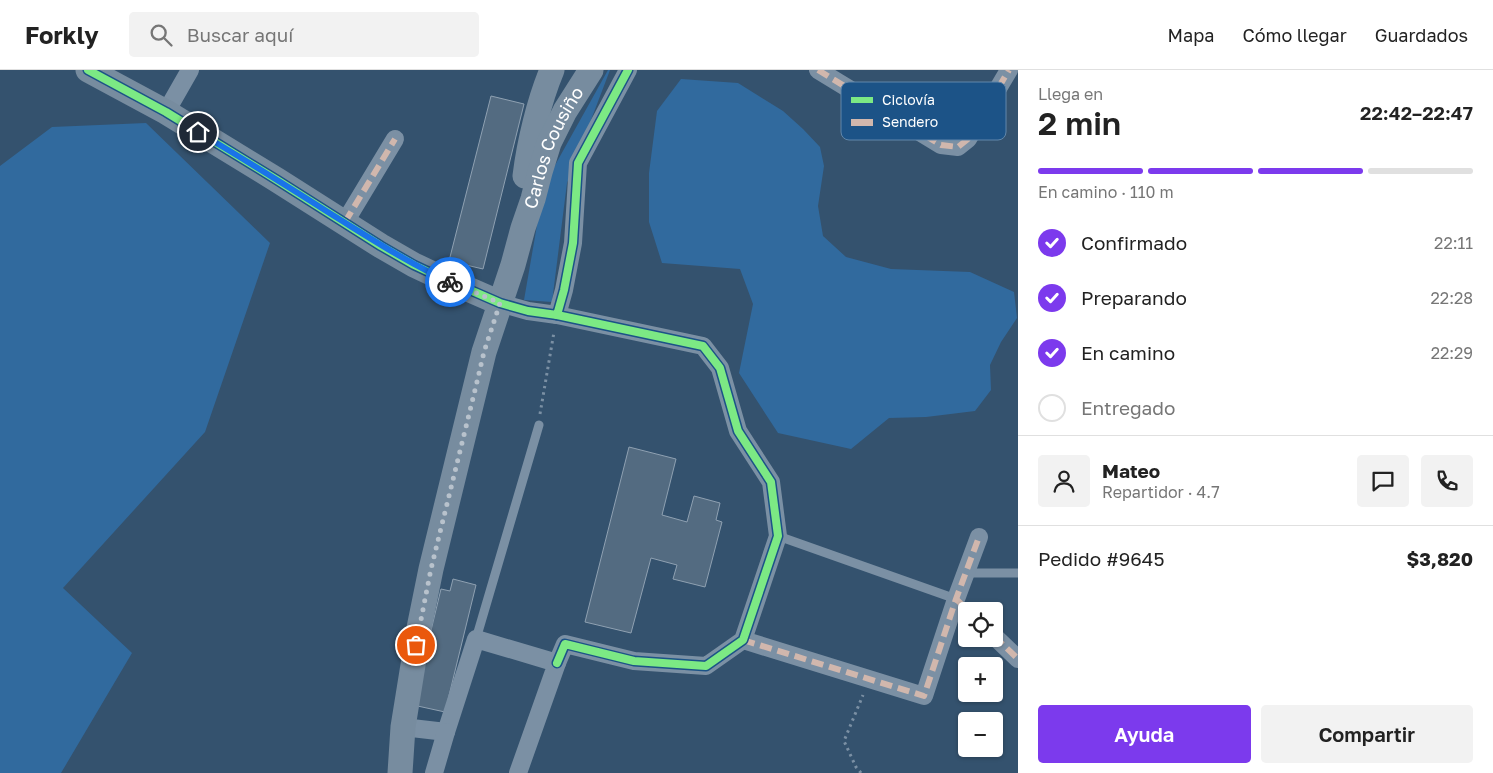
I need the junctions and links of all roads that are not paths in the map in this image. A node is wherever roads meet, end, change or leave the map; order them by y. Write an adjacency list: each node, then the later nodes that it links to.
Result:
1 (88, 70): 10 (main road)
2 (190, 70): 10 (street)
3 (591, 70): 15 (main road, Carlos Cousiño)
4 (628, 70): 17 (street)
5 (818, 70): 9 (street)
6 (1009, 70): 8 (street)
7 (550, 71): 15 (main road, Carlos Cousiño)
8 (1002, 82)
9 (841, 84)
10 (166, 112): 14 (main road)
11 (395, 139): 14 (street)
12 (931, 140): 13 (street)
13 (968, 140)
14 (345, 222): 16 (main road)
15 (523, 228): 16 (main road, Carlos Cousiño)
16 (500, 303): 17 (street); 31 (main road, Carlos Cousiño)
17 (557, 315): 19 (street)
18 (539, 425): 26 (lane)
19 (778, 536): 24 (lane); 27 (street)
20 (980, 536): 21 (street)
21 (966, 573): 22 (lane); 23 (street)
22 (1018, 573)
23 (963, 602)
24 (958, 603)
25 (958, 617): 27 (street)
26 (476, 639): 30 (street); 32 (street)
27 (743, 640): 30 (street)
28 (1003, 645): 29 (street)
29 (1018, 659)
30 (557, 663): 35 (street)
31 (403, 727): 32 (street); 33 (main road, Carlos Cousiño)
32 (446, 732): 34 (street)
33 (400, 773)
34 (434, 773)
35 (518, 773)

